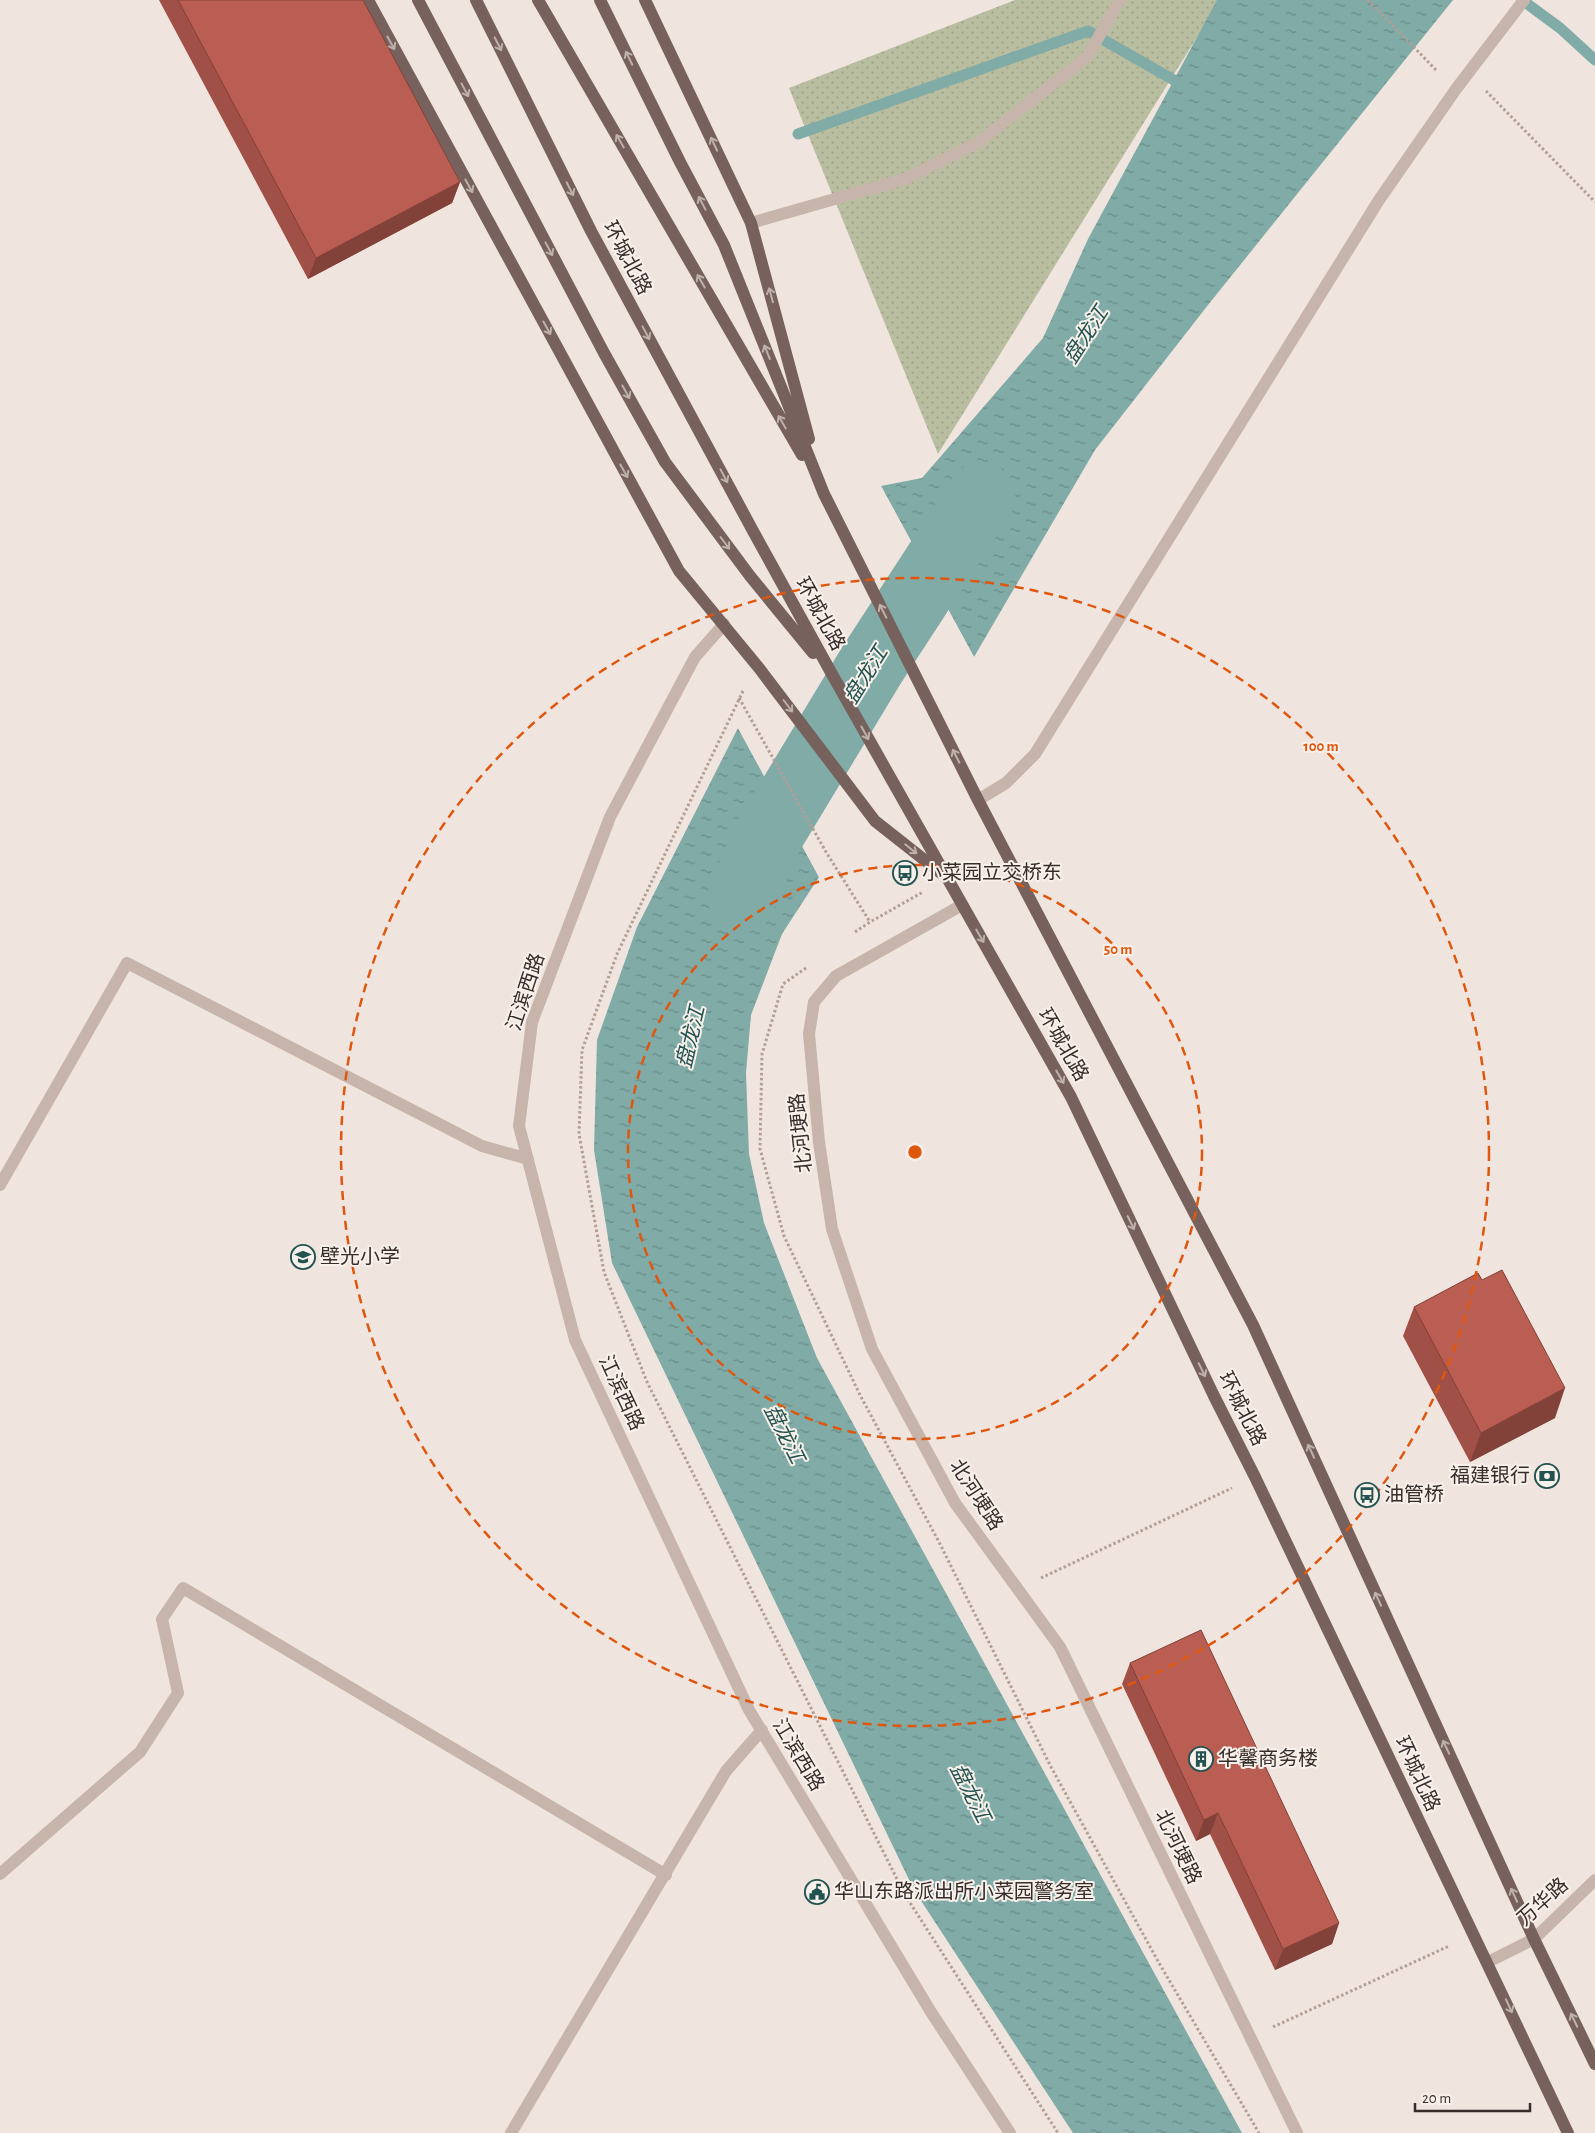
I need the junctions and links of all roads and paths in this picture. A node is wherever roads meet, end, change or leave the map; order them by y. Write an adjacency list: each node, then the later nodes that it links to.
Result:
1 (368, 0): 15 (main road, one-way to 15)
2 (418, 0): 17 (main road, one-way to 17)
3 (476, 0): 17 (main road, 环城北路, one-way to 17)
4 (538, 0): 14 (main road, one-way to 4)
5 (600, 0): 14 (main road, one-way to 5)
6 (645, 0): 13 (main road, one-way to 6)
7 (1120, 0): 13 (street)
8 (1368, 0): 10 (path)
9 (1524, 0): 11 (street)
10 (1430, 64)
11 (1468, 72): 12 (path); 19 (street)
12 (1595, 202)
13 (751, 224): 14 (main road, one-way to 13)
14 (824, 494): 19 (main road, 环城北路, one-way to 14)
15 (724, 624): 16 (main road); 23 (street, 江滨西路)
16 (759, 668): 18 (path); 20 (main road, one-way to 20)
17 (833, 676): 20 (main road, 环城北路, one-way to 20)
18 (739, 697): 22 (path); 38 (path)
19 (978, 800): 32 (main road, 环城北路, one-way to 19)
20 (948, 878): 21 (main road, 环城北路)
21 (962, 905): 25 (main road, 环城北路, one-way to 25); 26 (street, 北河埂路)
22 (870, 922)
23 (528, 1159): 24 (street); 27 (street, 江滨西路)
24 (0, 1185)
25 (1255, 1477): 26 (path); 31 (main road, 环城北路)
26 (1018, 1589): 34 (street, 北河埂路)
27 (762, 1730): 29 (street); 37 (street, 江滨西路)
28 (0, 1874): 29 (street)
29 (666, 1875): 36 (street)
30 (1595, 1880): 32 (street, 万华路)
31 (1474, 1936): 33 (main road, 环城北路); 34 (path)
32 (1534, 1939): 33 (street, 万华路); 35 (main road, 环城北路, one-way to 32)
33 (1488, 1962): 40 (main road, 环城北路, one-way to 40)
34 (1250, 2038): 39 (street, 北河埂路)
35 (1595, 2064)
36 (511, 2133)
37 (1010, 2133)
38 (1058, 2133)
39 (1297, 2133)
40 (1568, 2133)

